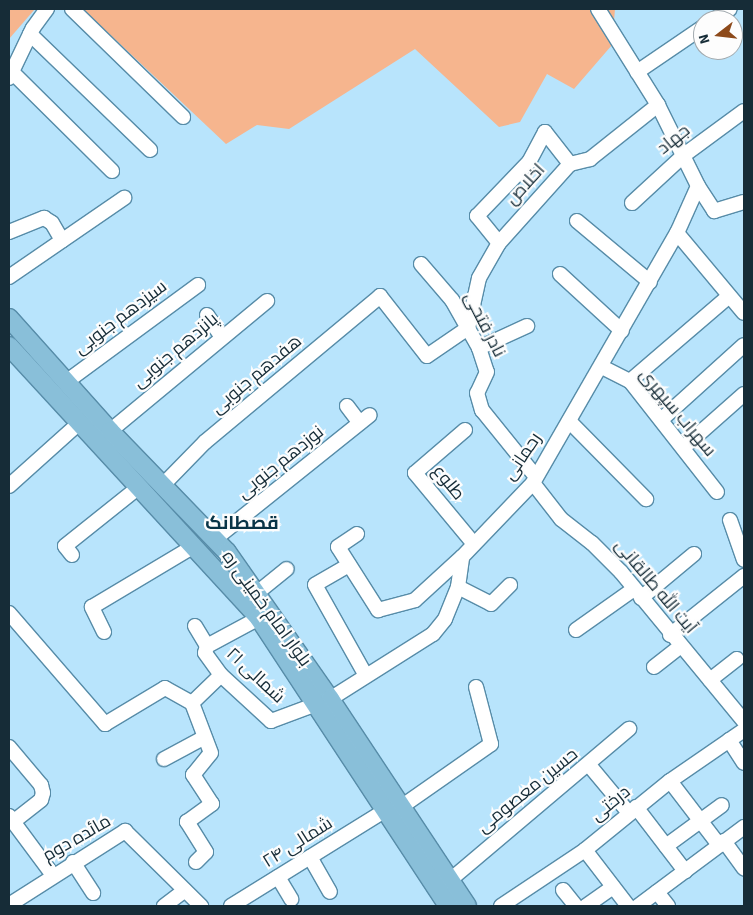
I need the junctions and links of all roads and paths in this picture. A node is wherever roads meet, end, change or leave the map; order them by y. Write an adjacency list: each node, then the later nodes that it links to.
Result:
1 (47, 9): 4 (street)
2 (72, 9): 10 (street)
3 (599, 9): 6 (street)
4 (30, 34): 7 (street); 11 (street)
5 (693, 34): 6 (street)
6 (637, 72): 8 (street)
7 (10, 73): 14 (street)
8 (658, 105): 12 (street); 13 (street, اخلاص)
9 (744, 111): 12 (street, جهاد)
10 (183, 117)
11 (150, 150)
12 (684, 155): 15 (street); 18 (street, جهاد)
13 (570, 164): 23 (street, اخلاص); 23 (street)
14 (112, 171)
15 (698, 186): 17 (street); 21 (street, رحمانی)
16 (124, 198): 22 (street)
17 (744, 202)
18 (632, 204)
19 (577, 221): 27 (street)
20 (9, 232): 22 (street)
21 (677, 233): 27 (street, رحمانی); 29 (street)
22 (62, 240): 26 (street)
23 (499, 244): 35 (street, اخلاص)
24 (421, 264): 35 (street, نادر فتحی)
25 (560, 274): 36 (street)
26 (9, 277)
27 (650, 282): 36 (street, رحمانی)
28 (198, 285): 42 (street, سیزدهم جنوبی)
29 (729, 296): 31 (street); 43 (street)
30 (267, 301): 37 (street, پانزدهم جنوبی)
31 (744, 313)
32 (206, 315): 37 (street)
33 (9, 318): 42 (main road, بلوار امام خمینی ره)
34 (526, 326): 40 (street)
35 (468, 328): 40 (street, نادر فتحی); 54 (street, هفدهم جنوبی)
36 (622, 330): 41 (street, رحمانی)
37 (221, 336): 49 (street, پانزدهم جنوبی)
38 (744, 345): 46 (street)
39 (9, 346): 48 (main road, بلوار امام خمینی ره)
40 (479, 348): 53 (street, نادر فتحی)
41 (602, 367): 43 (street, سهراب سپهری); 47 (street, رحمانی)
42 (66, 382): 49 (main road, بلوار امام خمینی ره)
43 (630, 382): 46 (street, سهراب سپهری)
44 (741, 401): 51 (street)
45 (347, 406): 60 (street, نوزدهم جنوبی)
46 (662, 419): 51 (street, سهراب سپهری)
47 (569, 422): 53 (street, رحمانی); 57 (street)
48 (78, 424): 52 (street); 55 (main road, بلوار امام خمینی ره)
49 (110, 430): 54 (main road, بلوار امام خمینی ره)
50 (465, 430): 61 (street, طلوع)
51 (684, 447): 56 (street, سهراب سپهری)
52 (11, 480)
53 (534, 480): 61 (street, رحمانی); 73 (street, آیت الله طالقانی)
54 (162, 486): 60 (main road, بلوار امام خمینی ره)
55 (139, 487): 62 (main road, بلوار امام خمینی ره); 64 (street)
56 (717, 492)
57 (646, 499)
58 (730, 520): 66 (street)
59 (357, 534): 67 (street)
60 (215, 538): 72 (main road, بلوار امام خمینی ره)
61 (474, 544): 65 (street, رحمانی)
62 (194, 546): 75 (main road, بلوار امام خمینی ره); 78 (street)
63 (694, 554): 73 (street)
64 (72, 555)
65 (462, 557): 67 (street, رحمانی); 71 (street)
66 (744, 560)
67 (349, 565): 85 (street)
68 (287, 569): 72 (street)
69 (741, 584): 79 (street)
70 (510, 585): 71 (street)
71 (458, 587): 85 (street)
72 (257, 593): 88 (main road, بلوار امام خمینی ره)
73 (638, 594): 77 (street); 79 (street, آیت الله طالقانی)
74 (9, 613): 89 (street)
75 (258, 618): 80 (street, ۲۱ شمالی); 88 (main road, بلوار امام خمینی ره)
76 (195, 626): 80 (street)
77 (576, 630)
78 (104, 632)
79 (670, 635): 81 (street, آیت الله طالقانی)
80 (207, 646): 84 (street, ۲۱ شمالی)
81 (681, 646): 83 (street); 86 (street, آیت الله طالقانی)
82 (737, 660): 86 (street)
83 (654, 667)
84 (221, 675): 88 (street, ۲۱ شمالی); 89 (street)
85 (366, 676): 88 (street)
86 (710, 680): 90 (street, آیت الله طالقانی)
87 (476, 687): 101 (street, ۲۴ شمالی)
88 (323, 702): 101 (main road, بلوار امام خمینی ره)
89 (192, 703): 93 (street)
90 (744, 721)
91 (629, 729): 98 (street, حسین معصومی)
92 (744, 730): 94 (street, درختی)
93 (203, 738): 96 (street); 111 (street)
94 (729, 740): 97 (street); 99 (street, درختی)
95 (9, 747): 103 (street)
96 (164, 759)
97 (744, 763)
98 (589, 765): 102 (street); 116 (street, حسین معصومی)
99 (670, 781): 102 (street, درختی); 104 (street)
100 (722, 805): 104 (street)
101 (393, 809): 109 (street, ۲۴ شمالی); 116 (main road, بلوار امام خمینی ره); 128 (main road, بلوار امام خمینی ره)
102 (633, 810): 107 (street); 108 (street, درختی)
103 (11, 819): 114 (street)
104 (700, 821): 106 (street); 107 (street)
105 (744, 827): 106 (street)
106 (722, 843): 112 (street); 113 (street)
107 (666, 846): 113 (street)
108 (585, 850): 117 (street); 130 (street, درختی)
109 (310, 857): 115 (street, ۲۴ شمالی); 120 (street)
110 (73, 862): 114 (street, مائده دوم); 118 (street, مائده دوم); 122 (street)
111 (196, 862)
112 (744, 869)
113 (685, 871): 121 (street)
114 (52, 874): 124 (street, مائده دوم)
115 (278, 877): 123 (street); 127 (street, ۲۴ شمالی)
116 (449, 881): 129 (main road, بلوار امام خمینی ره)
117 (613, 887): 132 (street); 133 (street)
118 (185, 890): 125 (street); 126 (street, مائده دوم)
119 (563, 890): 131 (street)
120 (330, 892)
121 (657, 892): 134 (street); 135 (street)
122 (94, 893)
123 (291, 899)
124 (9, 905)
125 (164, 906)
126 (201, 906)
127 (231, 906)
128 (448, 906)
129 (467, 906)
130 (501, 906)
131 (576, 906)
132 (586, 906)
133 (628, 906)
134 (638, 906)
135 (668, 906)

